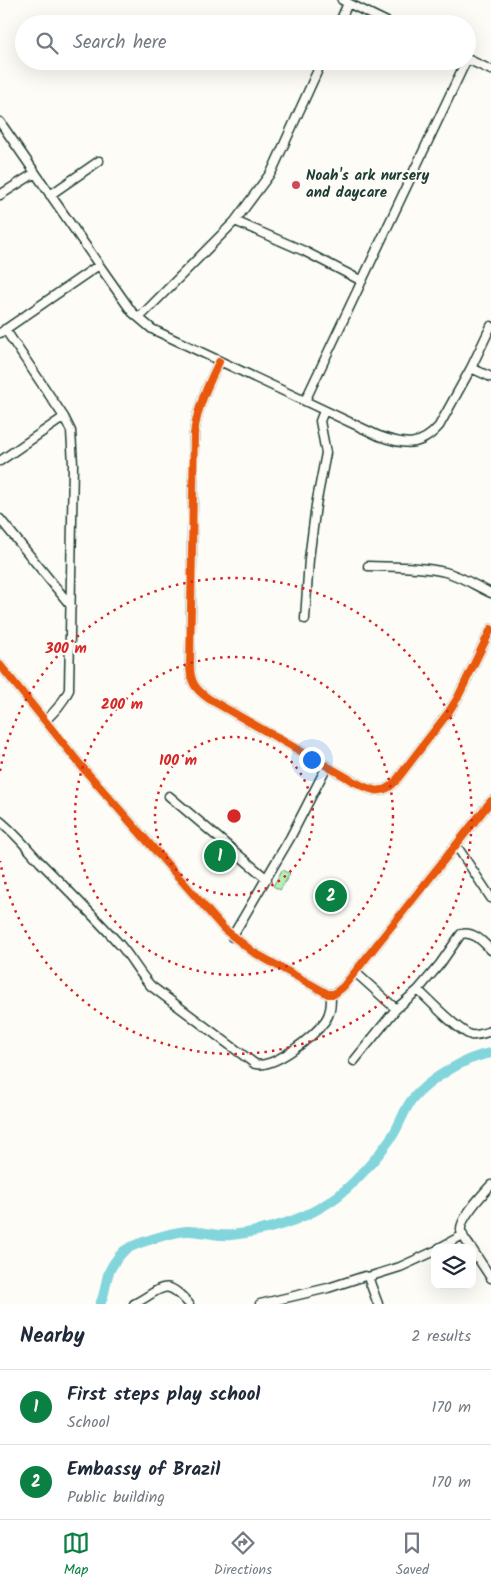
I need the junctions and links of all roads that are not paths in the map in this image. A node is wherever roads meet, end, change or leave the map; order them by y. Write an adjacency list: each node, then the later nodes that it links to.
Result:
1 (345, 2): 2 (street); 3 (street)
2 (341, 15)
3 (372, 15)
4 (476, 64): 7 (street)
5 (318, 70): 13 (street)
6 (461, 70): 15 (street)
7 (491, 70)
8 (0, 122): 10 (street)
9 (99, 161): 11 (street)
10 (35, 173): 11 (street); 12 (street)
11 (50, 195): 14 (street)
12 (0, 196)
13 (235, 221): 15 (street); 16 (street)
14 (99, 266): 16 (street); 18 (street)
15 (362, 281): 22 (street)
16 (139, 318): 19 (street)
17 (491, 326): 20 (street)
18 (2, 331): 24 (street)
19 (219, 362): 22 (street); 34 (street)
20 (472, 368): 21 (street); 23 (street)
21 (491, 377)
22 (305, 401): 23 (street)
23 (324, 411): 30 (street)
24 (64, 417): 25 (street); 29 (street)
25 (0, 461)
26 (0, 519): 29 (street)
27 (368, 566): 28 (street)
28 (491, 593)
29 (71, 606): 33 (street)
30 (305, 619)
31 (491, 629): 34 (street)
32 (0, 665): 33 (street)
33 (45, 721): 41 (street)
34 (327, 766): 39 (street)
35 (169, 796): 39 (street)
36 (491, 801): 38 (street)
37 (0, 821): 45 (street)
38 (456, 845): 40 (street); 43 (street)
39 (267, 879): 41 (street)
40 (490, 895)
41 (232, 936): 45 (street)
42 (491, 950): 44 (street)
43 (355, 972): 45 (street); 46 (street)
44 (418, 990): 46 (street); 47 (street)
45 (331, 994)
46 (396, 1009): 48 (street)
47 (491, 1031)
48 (354, 1061)
49 (491, 1185): 50 (street)
50 (463, 1235): 51 (street); 52 (street)
51 (446, 1244)
52 (469, 1244)
53 (431, 1253): 55 (street)
54 (476, 1254): 56 (street)
55 (368, 1277): 59 (street); 60 (street)
56 (491, 1278)
57 (134, 1304): 58 (street)
58 (189, 1304)
59 (260, 1304)
60 (378, 1304)

